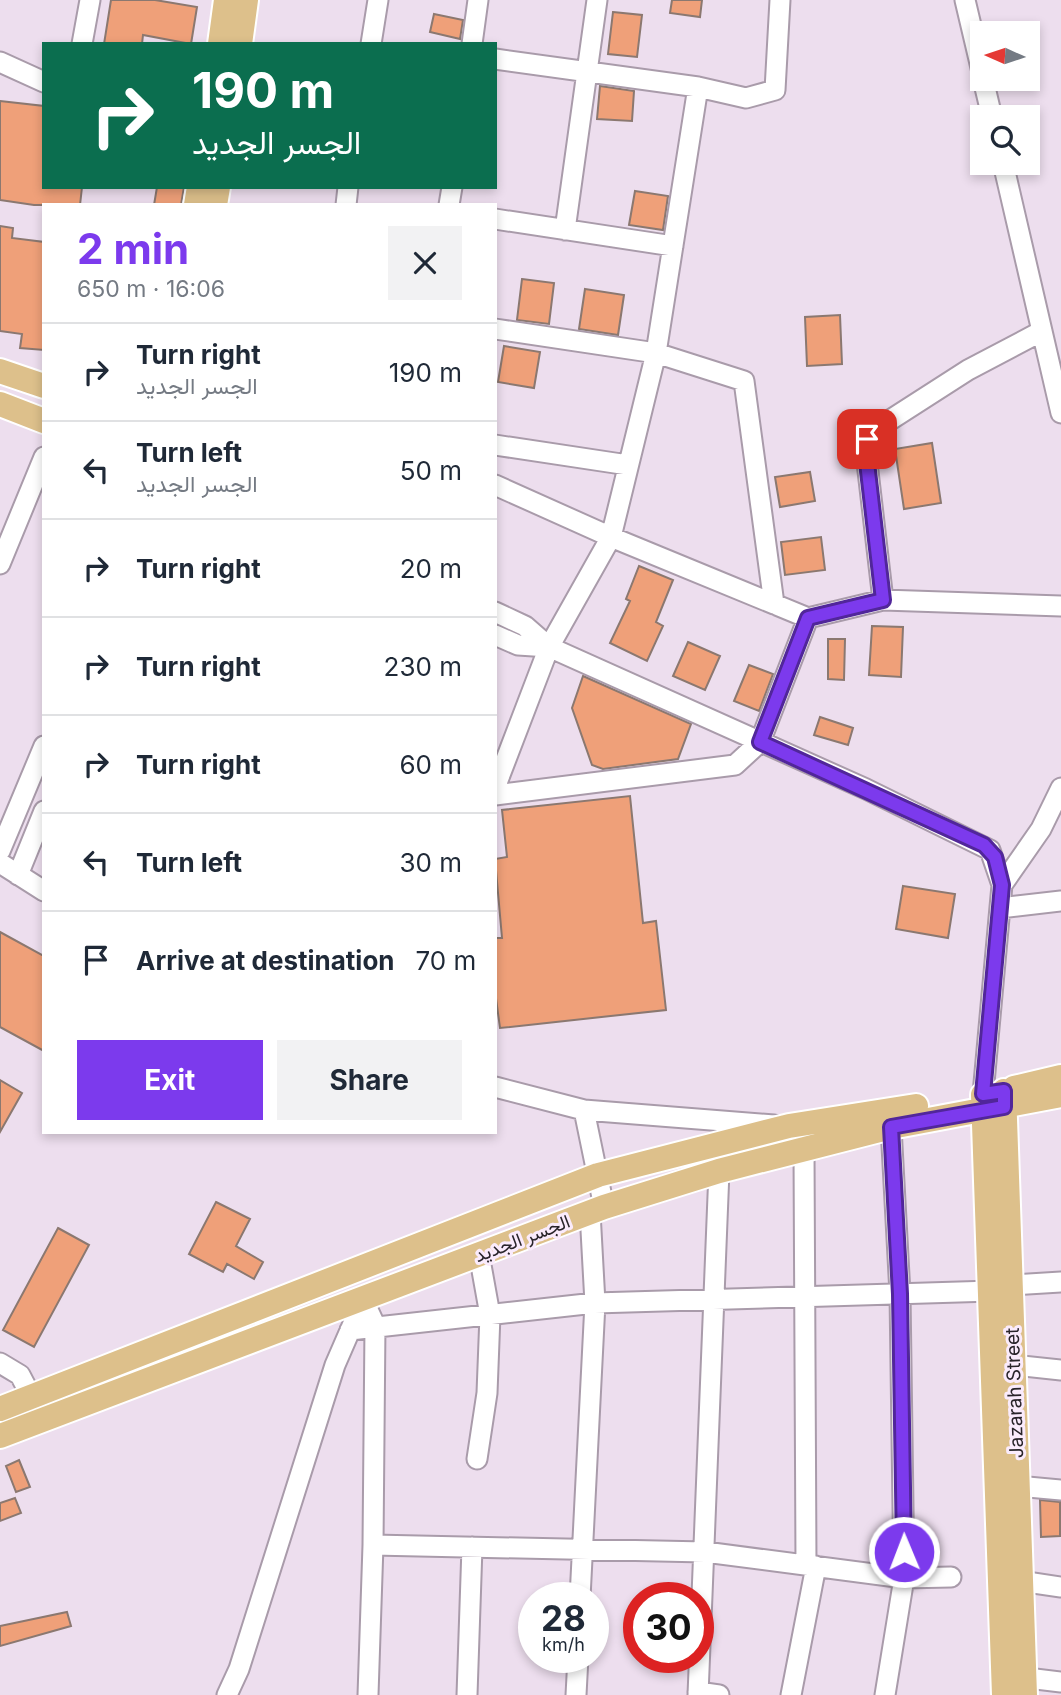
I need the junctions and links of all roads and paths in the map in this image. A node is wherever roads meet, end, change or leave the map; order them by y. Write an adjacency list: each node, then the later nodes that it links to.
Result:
1 (90, 0): 10 (street)
2 (226, 0): 11 (main road)
3 (247, 0): 12 (main road)
4 (378, 0): 13 (street)
5 (478, 0): 14 (street)
6 (597, 0): 17 (street)
7 (780, 0): 19 (street)
8 (965, 0): 9 (street)
9 (970, 21)
10 (82, 42)
11 (220, 42)
12 (240, 42)
13 (371, 42)
14 (472, 42)
15 (497, 59): 17 (street)
16 (0, 62): 18 (street)
17 (585, 71): 19 (street); 22 (street)
18 (42, 81)
19 (698, 87): 23 (street)
20 (1006, 175): 25 (street)
21 (497, 219): 22 (street)
22 (565, 230): 23 (street)
23 (673, 246): 26 (street)
24 (497, 329): 26 (street)
25 (1042, 331): 30 (street); 38 (street)
26 (656, 353): 34 (street); 39 (street)
27 (0, 371): 28 (main road)
28 (42, 385)
29 (0, 404): 31 (main road)
30 (1061, 412)
31 (42, 420)
32 (497, 445): 34 (street)
33 (42, 462): 37 (street)
34 (628, 465): 36 (street)
35 (497, 486): 36 (street)
36 (611, 537): 39 (street); 44 (street)
37 (0, 564)
38 (883, 600): 40 (street); 42 (street)
39 (774, 604): 42 (street)
40 (1061, 606)
41 (497, 613): 44 (street)
42 (808, 618): 45 (street)
43 (497, 636): 44 (street)
44 (549, 647): 45 (street); 47 (street)
45 (760, 742): 49 (street); 54 (street)
46 (42, 751): 51 (street)
47 (497, 783)
48 (1061, 788): 54 (street)
49 (497, 795)
50 (42, 816): 53 (street)
51 (0, 851)
52 (0, 863): 53 (street)
53 (18, 875): 55 (street)
54 (1002, 885): 57 (street)
55 (42, 890)
56 (1061, 901): 57 (street)
57 (1000, 908): 61 (street)
58 (1061, 1077): 61 (main road, الجسر الجديد)
59 (497, 1088): 62 (street)
60 (1061, 1095): 61 (main road, الجسر الجديد)
61 (994, 1100): 63 (main road, الجسر الجديد); 64 (main road, الجسر الجديد); 71 (main road, Jazarah Street)
62 (584, 1110): 63 (street); 67 (street)
63 (789, 1126): 67 (main road, الجسر الجديد)
64 (891, 1127): 65 (main road, الجسر الجديد); 72 (street)
65 (804, 1151): 66 (main road, الجسر الجديد); 73 (street)
66 (719, 1171): 68 (main road, الجسر الجديد); 74 (street)
67 (598, 1175): 68 (street); 83 (main road, الجسر الجديد)
68 (597, 1210): 69 (main road, الجسر الجديد); 76 (street)
69 (479, 1254): 75 (main road, الجسر الجديد); 77 (street)
70 (1061, 1282): 71 (street)
71 (1001, 1288): 72 (street); 81 (main road, Jazarah Street); 101 (main road, Jazarah Street)
72 (900, 1294): 73 (street); 95 (street)
73 (805, 1297): 74 (street); 93 (street)
74 (715, 1298): 76 (street); 92 (street)
75 (363, 1299): 78 (street); 79 (street); 85 (main road, الجسر الجديد)
76 (595, 1303): 77 (street); 91 (street)
77 (490, 1315): 78 (street); 86 (street)
78 (374, 1325): 79 (street); 89 (street)
79 (350, 1330): 103 (street)
80 (0, 1363): 83 (street)
81 (1013, 1365): 82 (street); 87 (main road, Jazarah Street)
82 (1061, 1370)
83 (31, 1396): 84 (main road, الجسر الجديد)
84 (0, 1409)
85 (0, 1436)
86 (477, 1458)
87 (1017, 1486): 88 (street); 96 (main road, Jazarah Street)
88 (1061, 1490)
89 (373, 1545): 90 (street); 104 (street)
90 (472, 1547): 91 (street); 105 (street)
91 (583, 1549): 92 (street); 97 (street)
92 (705, 1552): 93 (street); 102 (street)
93 (811, 1565): 95 (street); 108 (street)
94 (951, 1577): 95 (street)
95 (904, 1578): 109 (street)
96 (1020, 1581): 98 (street); 101 (main road, Jazarah Street)
97 (581, 1582)
98 (1061, 1587)
99 (577, 1673): 106 (street)
100 (1061, 1682): 101 (street)
101 (1014, 1686)
102 (698, 1693): 107 (street)
103 (227, 1695)
104 (368, 1695)
105 (467, 1695)
106 (576, 1695)
107 (719, 1695)
108 (791, 1695)
109 (886, 1695)

